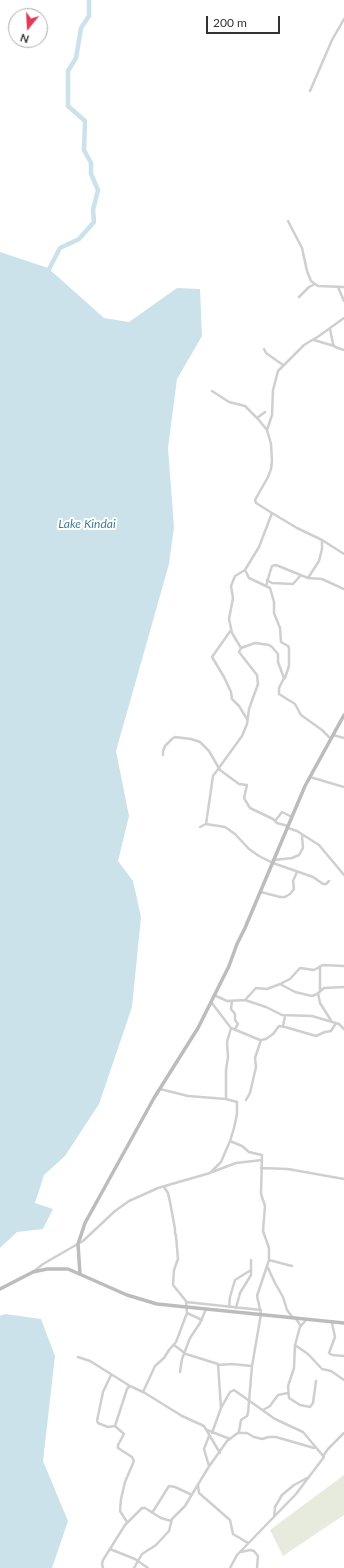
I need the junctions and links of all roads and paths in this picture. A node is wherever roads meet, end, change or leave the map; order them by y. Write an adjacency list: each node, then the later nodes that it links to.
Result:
1 (344, 19): 2 (street)
2 (310, 91)
3 (288, 221): 4 (street)
4 (315, 284): 5 (street); 7 (street)
5 (338, 287): 6 (street); 8 (street)
6 (344, 287)
7 (300, 296)
8 (344, 301)
9 (344, 318): 10 (street)
10 (330, 328): 11 (street); 12 (street)
11 (314, 339): 12 (street); 15 (street)
12 (335, 347): 14 (street)
13 (264, 349): 15 (street)
14 (344, 350)
15 (283, 365): 19 (street)
16 (212, 391): 18 (street)
17 (265, 412): 18 (street)
18 (257, 418): 19 (street)
19 (267, 430): 20 (street)
20 (272, 513): 21 (street); 23 (street)
21 (322, 540): 22 (street); 25 (street)
22 (344, 554)
23 (245, 570): 27 (street); 29 (street)
24 (301, 575): 25 (street); 26 (street); 26 (street)
25 (308, 578): 28 (street)
26 (267, 580): 27 (street)
27 (266, 586): 31 (street)
28 (344, 588)
29 (231, 630): 30 (street); 33 (street)
30 (241, 648): 31 (street); 33 (street)
31 (284, 678): 36 (street)
32 (344, 715): 34 (street)
33 (247, 719): 38 (street)
34 (333, 735): 35 (street); 36 (street)
35 (344, 738)
36 (331, 739): 39 (street)
37 (163, 755): 38 (street)
38 (218, 768): 42 (street); 43 (street)
39 (310, 777): 40 (street); 41 (street)
40 (344, 787)
41 (292, 817): 42 (street); 45 (street)
42 (275, 821): 45 (street)
43 (206, 824): 44 (street); 47 (street)
44 (200, 827)
45 (288, 827): 46 (street); 47 (street)
46 (302, 835): 47 (street); 49 (street)
47 (274, 862): 48 (street); 51 (street)
48 (297, 872): 50 (street); 51 (street)
49 (344, 875)
50 (329, 881)
51 (261, 892): 57 (street)
52 (320, 966): 53 (street); 54 (street); 56 (street)
53 (344, 966)
54 (280, 984): 56 (street); 58 (street)
55 (344, 987): 56 (street)
56 (319, 992): 62 (street)
57 (214, 995): 59 (street); 60 (street)
58 (245, 1000): 59 (street); 61 (street)
59 (232, 1001): 67 (street)
60 (211, 1002): 66 (street); 69 (street)
61 (285, 1015): 62 (street); 64 (street)
62 (332, 1022): 63 (street)
63 (336, 1023): 64 (street); 65 (street)
64 (283, 1026): 68 (street)
65 (344, 1027)
66 (231, 1028): 67 (street); 70 (street)
67 (235, 1029): 68 (street)
68 (260, 1040): 71 (street)
69 (160, 1089): 70 (street); 78 (street)
70 (226, 1099): 72 (street)
71 (246, 1100)
72 (230, 1141): 73 (street); 75 (street)
73 (262, 1158): 74 (street); 75 (street)
74 (261, 1168): 76 (street); 80 (street)
75 (210, 1172): 77 (street)
76 (344, 1179)
77 (164, 1186): 78 (street); 87 (street)
78 (78, 1244): 84 (street); 85 (street)
79 (251, 1260): 83 (street)
80 (269, 1260): 81 (street); 82 (street)
81 (267, 1266): 92 (street); 94 (street)
82 (292, 1266)
83 (252, 1269): 89 (street); 90 (street)
84 (33, 1272): 85 (street); 86 (street)
85 (80, 1274): 88 (street)
86 (0, 1289)
87 (186, 1302): 88 (street); 89 (street)
88 (187, 1307): 91 (street); 93 (street)
89 (229, 1307): 90 (street)
90 (236, 1308): 92 (street)
91 (206, 1309): 92 (street); 95 (street)
92 (261, 1312): 94 (street); 106 (street)
93 (187, 1313): 95 (street); 100 (street)
94 (295, 1319): 96 (street); 99 (street)
95 (202, 1320): 102 (street)
96 (306, 1320): 97 (street); 99 (street)
97 (332, 1323): 98 (street); 103 (street)
98 (344, 1323)
99 (301, 1326): 101 (street)
100 (174, 1345): 102 (street); 112 (street)
101 (295, 1345): 109 (street); 113 (street)
102 (185, 1353): 105 (street); 107 (street)
103 (344, 1356)
104 (78, 1357): 108 (street)
105 (218, 1365): 106 (street); 115 (street)
106 (252, 1366): 114 (street)
107 (180, 1372)
108 (112, 1375): 111 (street); 117 (street)
109 (344, 1380)
110 (316, 1381): 113 (street)
111 (130, 1386): 112 (street); 117 (street)
112 (143, 1392): 118 (street)
113 (288, 1393): 116 (street)
114 (248, 1399): 115 (street); 116 (street); 120 (street)
115 (221, 1408): 119 (street)
116 (263, 1410): 124 (street)
117 (115, 1425): 134 (street)
118 (207, 1430): 119 (street); 122 (street)
119 (212, 1433): 123 (street)
120 (238, 1433): 123 (street); 124 (street)
121 (344, 1433): 126 (street)
122 (209, 1436): 125 (street); 127 (street)
123 (230, 1439): 125 (street)
124 (315, 1448): 126 (street)
125 (220, 1453): 127 (street)
126 (323, 1456): 128 (street)
127 (209, 1466): 129 (street)
128 (307, 1478): 132 (street); 132 (street)
129 (198, 1484): 130 (street); 135 (street)
130 (192, 1495): 131 (street); 133 (street)
131 (152, 1513): 133 (street); 134 (street)
132 (274, 1518): 135 (street)
133 (171, 1521): 138 (street)
134 (127, 1522): 136 (street)
135 (248, 1543): 137 (street)
136 (110, 1549): 138 (street); 139 (street)
137 (241, 1552): 142 (street); 143 (street)
138 (139, 1562): 140 (street); 141 (street)
139 (103, 1568)
140 (134, 1568)
141 (148, 1568)
142 (230, 1568)
143 (258, 1568)

